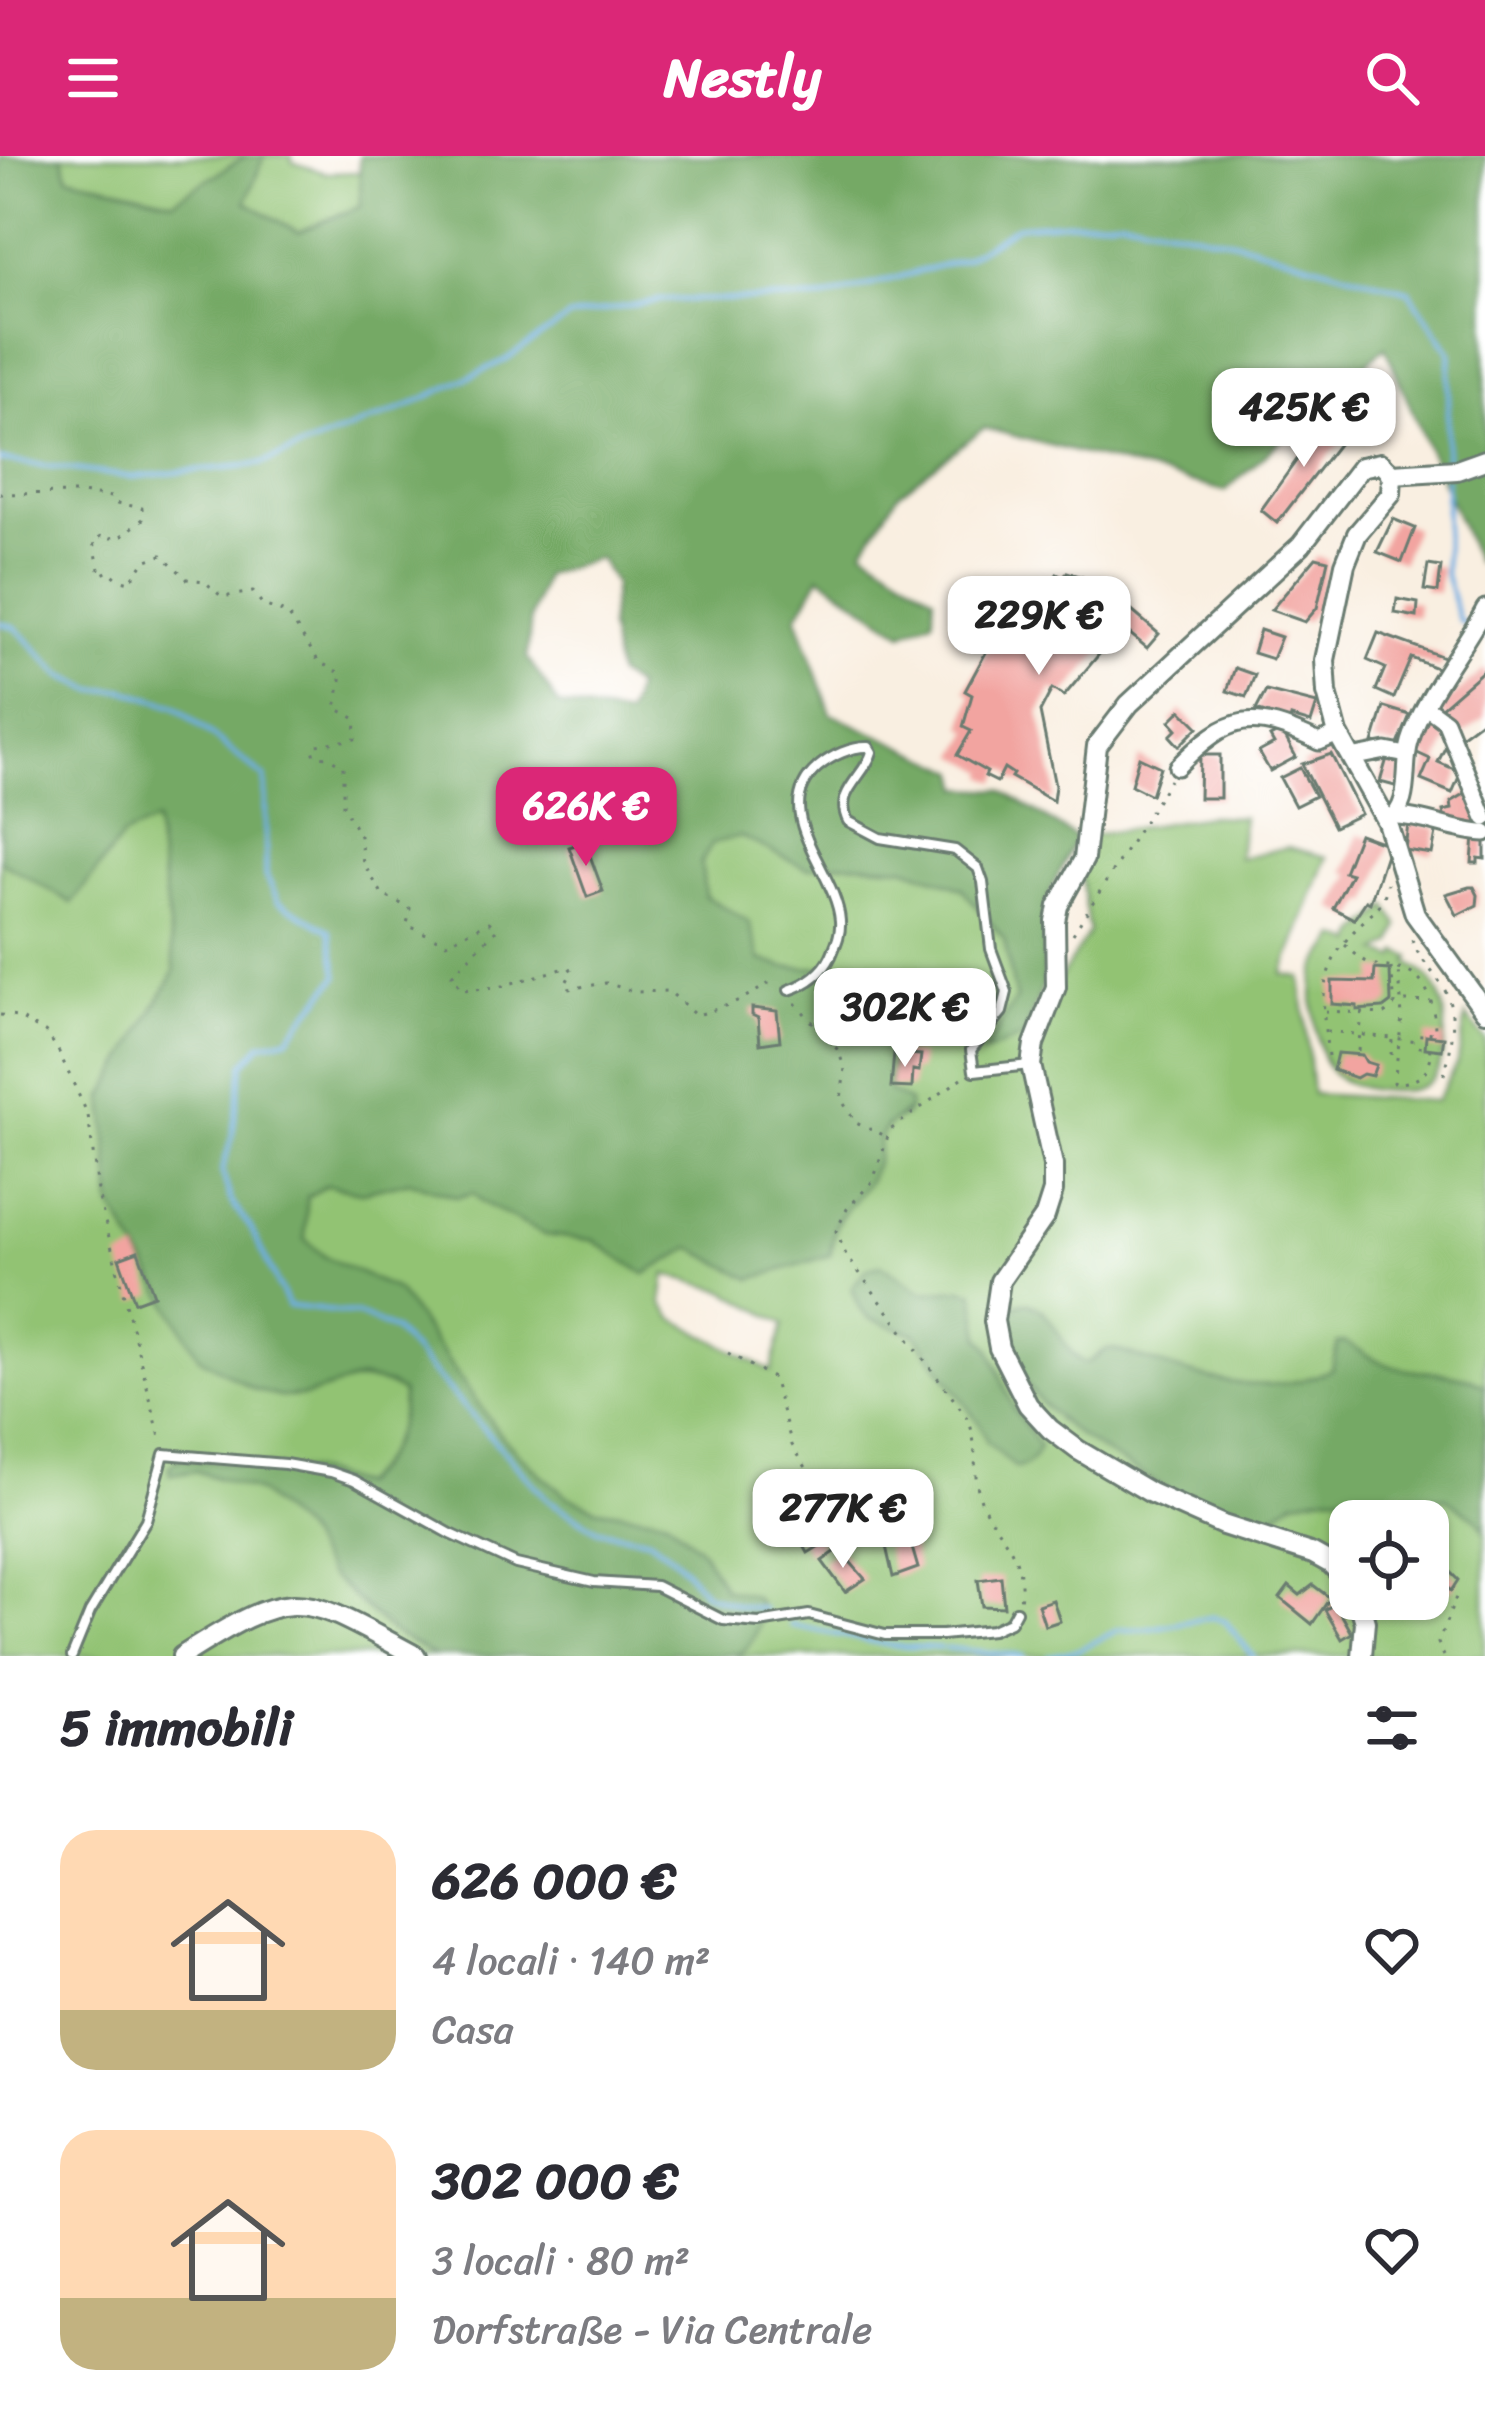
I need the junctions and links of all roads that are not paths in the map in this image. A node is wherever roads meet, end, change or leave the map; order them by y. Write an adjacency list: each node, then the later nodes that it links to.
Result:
1 (1484, 461): 2 (street)
2 (1396, 474): 5 (street); 14 (street)
3 (1484, 610): 4 (street)
4 (1426, 706): 6 (street); 9 (street)
5 (1338, 734): 7 (street); 8 (street)
6 (1408, 755): 7 (street); 10 (street)
7 (1351, 758): 10 (street)
8 (1177, 766)
9 (1485, 818)
10 (1391, 819): 11 (street); 13 (street)
11 (1485, 833)
12 (789, 990): 14 (lane)
13 (1485, 1011)
14 (1031, 1065): 15 (street)
15 (1329, 1563)
16 (1016, 1611): 18 (lane)
17 (1364, 1620): 21 (street)
18 (72, 1656)
19 (182, 1656): 20 (street)
20 (416, 1656)
21 (1362, 1656)

